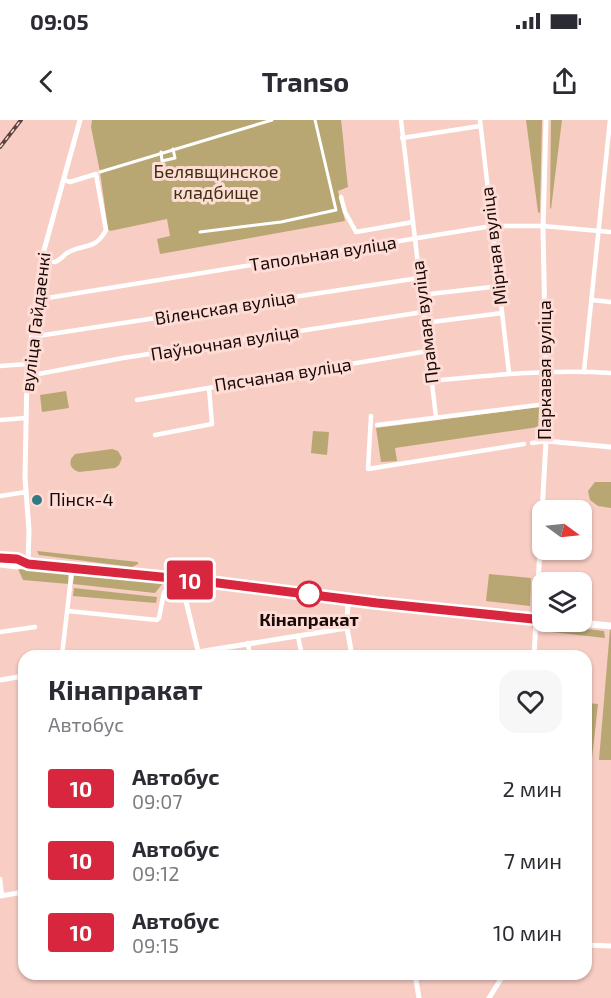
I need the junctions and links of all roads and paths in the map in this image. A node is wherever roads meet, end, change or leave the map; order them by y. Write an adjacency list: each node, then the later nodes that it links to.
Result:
1 (80, 120): 13 (street, вуліца Гайдаенкі)
2 (272, 120): 9 (street)
3 (315, 120): 19 (street)
4 (400, 120): 8 (street, Прамая вуліца)
5 (546, 120): 17 (street, Паркавая вуліца)
6 (610, 120): 11 (street)
7 (480, 123): 8 (street); 16 (street, Мірная вуліца)
8 (402, 138): 15 (street, Прамая вуліца)
9 (173, 149): 10 (street); 10 (street)
10 (160, 152): 12 (street)
11 (609, 162): 18 (street)
12 (100, 172)
13 (64, 180): 22 (street, вуліца Гайдаенкі); 22 (street)
14 (341, 197): 15 (street)
15 (413, 222): 21 (street, Прамая вуліца)
16 (492, 226): 17 (street, Тапольная вуліца); 21 (street, Тапольная вуліца); 24 (street, Мірная вуліца)
17 (543, 226): 18 (street, Тапольная вуліца); 37 (street, Паркавая вуліца)
18 (599, 231): 20 (street, Тапольная вуліца); 27 (street)
19 (200, 232)
20 (611, 232)
21 (415, 238): 23 (street, Прамая вуліца); 26 (street, Тапольная вуліца)
22 (41, 261): 26 (street, вуліца Гайдаенкі)
23 (419, 278): 25 (street, Прамая вуліца); 32 (street, Віленская вуліца)
24 (500, 286): 25 (street); 30 (street, Мірная вуліца)
25 (421, 296): 29 (street, Прамая вуліца)
26 (35, 300): 32 (street, вуліца Гайдаенкі)
27 (592, 300): 28 (street); 36 (street)
28 (611, 302)
29 (423, 312): 31 (street, Прамая вуліца); 38 (street, Паўночная вуліца)
30 (502, 313): 31 (street); 39 (street, Мірная вуліца)
31 (424, 323): 33 (street, Прамая вуліца)
32 (31, 337): 34 (street, вуліца Гайдаенкі)
33 (428, 351): 41 (street, Прамая вуліца); 42 (street, Пясчаная вуліца)
34 (28, 364): 35 (street); 38 (street, вуліца Гайдаенкі)
35 (0, 366)
36 (584, 371): 37 (street); 40 (street)
37 (546, 372): 39 (street); 44 (street, Паркавая вуліца)
38 (27, 373): 47 (street, вуліца Гайдаенкі)
39 (509, 373): 41 (street)
40 (611, 373)
41 (431, 381): 46 (street, Прамая вуліца)
42 (209, 388): 43 (street, Пясчаная вуліца); 50 (street)
43 (137, 400)
44 (546, 404): 46 (street); 51 (street, Паркавая вуліца)
45 (371, 416): 53 (street)
46 (436, 417): 49 (street)
47 (26, 418): 48 (street); 55 (street, вуліца Гайдаенкі)
48 (0, 420)
49 (377, 425)
50 (155, 435)
51 (546, 441): 52 (street); 54 (street); 61 (street, Паркавая вуліца)
52 (532, 443)
53 (524, 444)
54 (611, 447)
55 (26, 492): 56 (street); 59 (street, вуліца Гайдаенкі)
56 (0, 496)
57 (0, 558): 59 (main road)
58 (0, 564): 59 (main road)
59 (28, 564): 60 (main road)
60 (72, 569): 62 (main road); 65 (street)
61 (542, 572)
62 (183, 579): 63 (street); 64 (main road)
63 (184, 593): 65 (street); 76 (street)
64 (348, 599): 66 (main road); 70 (street)
65 (68, 611): 75 (street)
66 (532, 618)
67 (592, 625): 69 (main road)
68 (35, 627): 71 (street)
69 (611, 627)
70 (347, 628): 73 (street); 80 (street)
71 (0, 632)
72 (538, 632): 81 (street, Паркавая вуліца)
73 (298, 636): 74 (street); 79 (street)
74 (248, 643): 77 (street); 78 (street)
75 (63, 650)
76 (198, 650)
77 (214, 650)
78 (249, 650)
79 (301, 650)
80 (351, 650)
81 (535, 650)
82 (18, 677): 83 (street)
83 (0, 680)
84 (0, 879): 86 (street)
85 (18, 893): 86 (street)
86 (1, 896)
87 (592, 945): 88 (street)
88 (611, 946)
89 (416, 980): 91 (street)
90 (500, 980): 92 (street)
91 (419, 998)
92 (489, 998)

